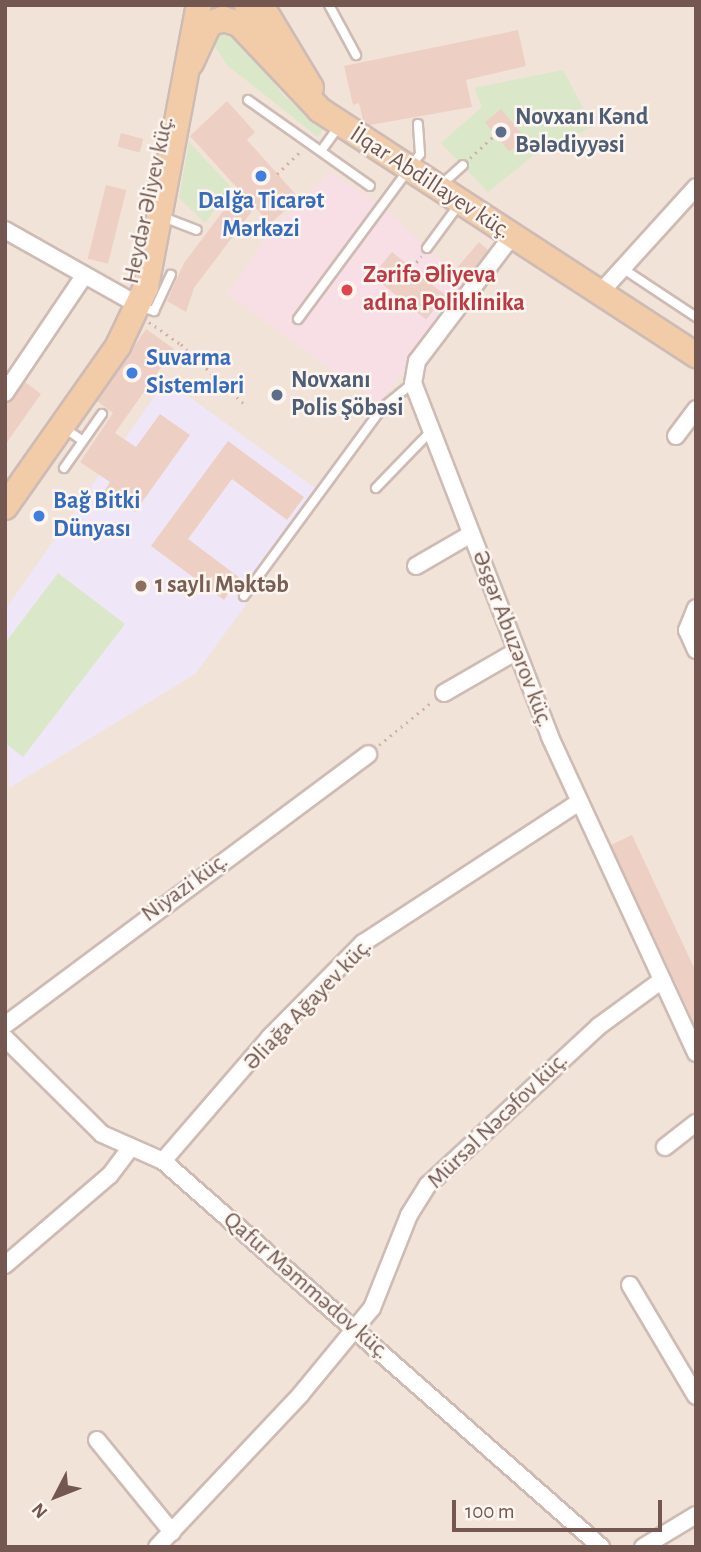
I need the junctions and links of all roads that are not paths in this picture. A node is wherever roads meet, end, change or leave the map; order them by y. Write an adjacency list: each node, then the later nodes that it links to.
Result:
1 (199, 5): 5 (main road); 8 (main road)
2 (247, 5): 10 (main road)
3 (254, 5): 6 (main road)
4 (329, 5): 7 (lane)
5 (183, 15): 28 (main road, Heydər Əliyev küç.)
6 (267, 15): 10 (main road)
7 (356, 55)
8 (191, 63): 10 (main road); 19 (main road, Heydər Əliyev küç.)
9 (248, 100): 12 (lane)
10 (340, 124): 12 (lane); 14 (main road, İlqar Abdillayev küç.)
11 (418, 124): 14 (lane)
12 (321, 151): 15 (lane)
13 (463, 165): 17 (lane)
14 (409, 170): 17 (main road, İlqar Abdillayev küç.); 30 (lane)
15 (370, 186)
16 (696, 187): 24 (street)
17 (438, 189): 18 (main road, İlqar Abdillayev küç.)
18 (460, 203): 22 (main road, İlqar Abdillayev küç.); 23 (lane)
19 (163, 217): 21 (lane); 28 (main road, Heydər Əliyev küç.)
20 (5, 230): 26 (street)
21 (197, 230)
22 (512, 236): 27 (main road, İlqar Abdillayev küç.); 32 (street)
23 (427, 248)
24 (620, 267): 27 (street); 29 (lane)
25 (171, 275): 28 (lane)
26 (84, 276): 28 (street); 33 (street)
27 (600, 293): 31 (main road, İlqar Abdillayev küç.)
28 (133, 306): 36 (main road, Heydər Əliyev küç.); 41 (main road, Heydər Əliyev küç.)
29 (696, 317)
30 (298, 319)
31 (696, 355)
32 (413, 383): 37 (street, Əsgər Abuzərov küç.); 46 (lane)
33 (5, 393)
34 (696, 409): 38 (street)
35 (102, 414): 39 (lane)
36 (62, 427): 39 (lane); 43 (main road, Heydər Əliyev küç.)
37 (434, 428): 42 (lane); 44 (street, Əsgər Abuzərov küç.)
38 (676, 436)
39 (83, 441): 40 (lane)
40 (65, 468)
41 (5, 486)
42 (376, 488)
43 (5, 507)
44 (471, 534): 45 (street); 49 (street, Əsgər Abuzərov küç.)
45 (416, 566)
46 (244, 596)
47 (696, 608): 48 (street)
48 (696, 650)
49 (515, 652): 50 (street); 52 (street, Əsgər Abuzərov küç.)
50 (444, 693)
51 (368, 754): 54 (street, Niyazi küç.)
52 (578, 803): 53 (street, Əsgər Abuzərov küç.); 60 (street, Əliağa Ağayev küç.)
53 (662, 980): 56 (street, Əsgər Abuzərov küç.); 63 (street, Mürsəl Nəcəfov küç.)
54 (5, 1025)
55 (5, 1038): 58 (street, Qafur Məmmədov küç.)
56 (696, 1053)
57 (696, 1123): 59 (street)
58 (130, 1147): 60 (street, Qafur Məmmədov küç.); 61 (street)
59 (665, 1147)
60 (163, 1161): 63 (street, Qafur Məmmədov küç.)
61 (5, 1265)
62 (631, 1285): 64 (street)
63 (355, 1329): 67 (street, Mürsəl Nəcəfov küç.); 70 (street, Qafur Məmmədov küç.)
64 (696, 1396)
65 (97, 1440): 67 (street)
66 (696, 1516): 68 (street)
67 (172, 1532): 69 (street, Mürsəl Nəcəfov küç.)
68 (663, 1541): 71 (street)
69 (157, 1547)
70 (601, 1547)
71 (643, 1547)

